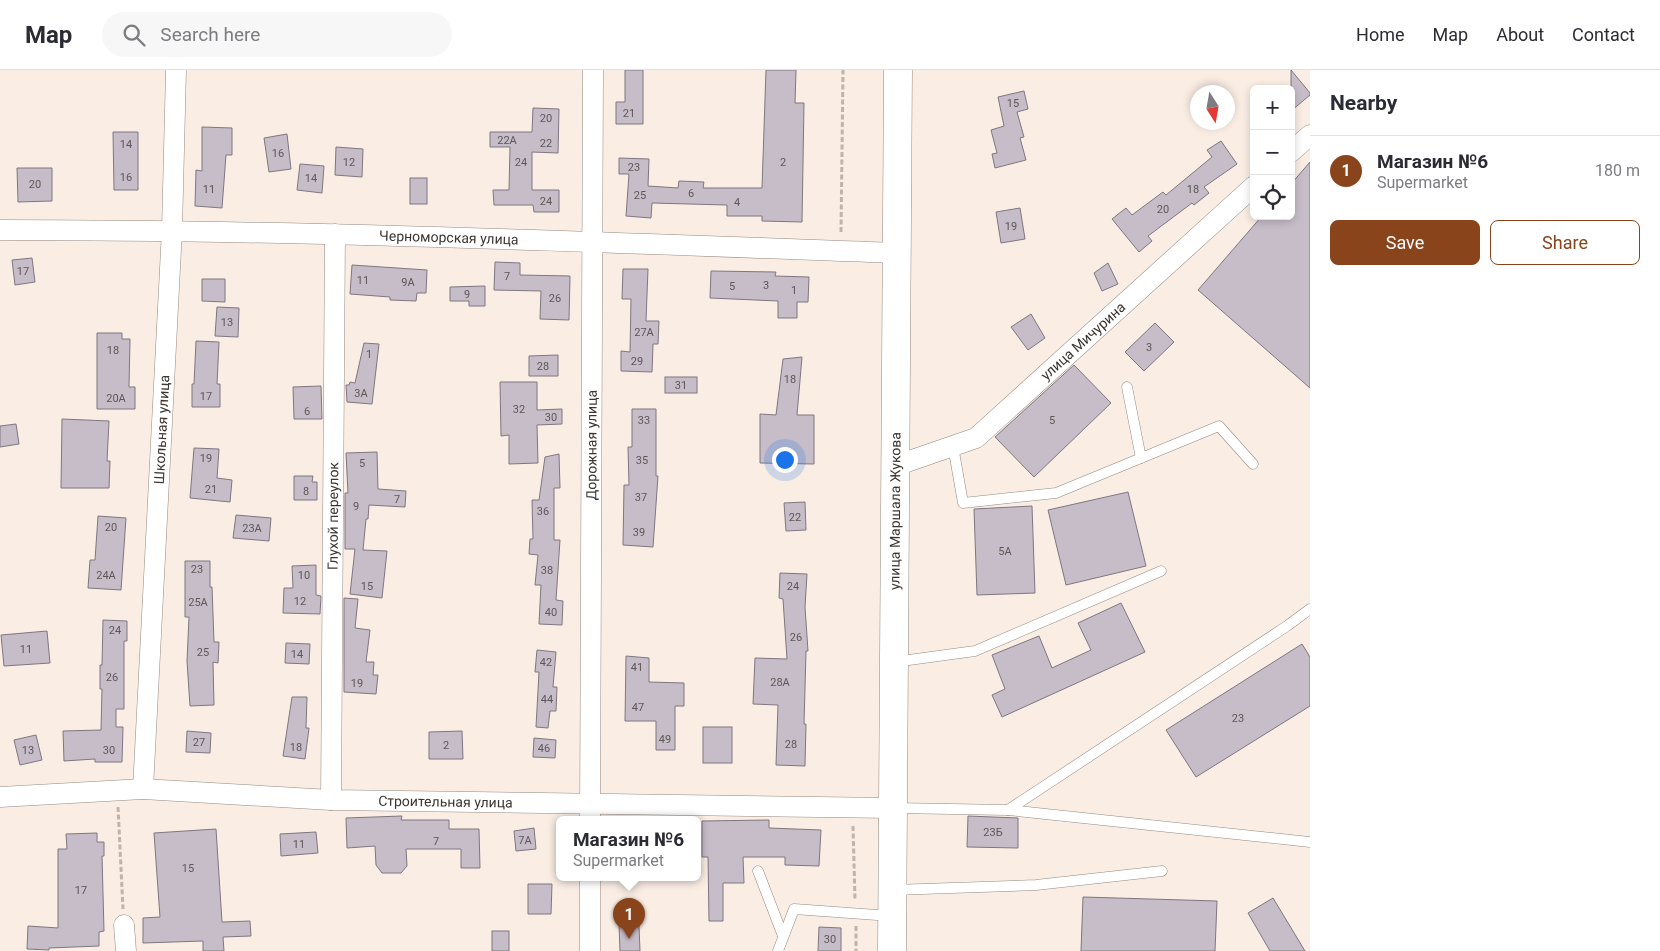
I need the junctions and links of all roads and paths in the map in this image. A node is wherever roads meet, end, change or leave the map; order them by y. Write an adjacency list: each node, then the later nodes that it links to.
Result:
1 (176, 70): 9 (street, Школьная улица)
2 (593, 70): 11 (street, Дорожная улица)
3 (843, 70): 12 (path)
4 (898, 70): 13 (main road, улица Маршала Жукова)
5 (1310, 135): 6 (street)
6 (1295, 148)
7 (1250, 190): 15 (street, улица Мичурина)
8 (0, 230): 9 (street, Черноморская улица)
9 (172, 230): 10 (street, Черноморская улица); 23 (street, Школьная улица)
10 (334, 234): 11 (street, Черноморская улица); 25 (street, Глухой переулок)
11 (593, 242): 12 (street, Черноморская улица); 29 (street, Дорожная улица)
12 (841, 251): 13 (street, Черноморская улица)
13 (896, 253): 18 (main road, улица Маршала Жукова)
14 (1127, 387): 16 (lane)
15 (953, 446): 16 (lane); 18 (street, улица Мичурина)
16 (1141, 458): 17 (lane)
17 (1253, 464)
18 (894, 466): 21 (main road, улица Маршала Жукова)
19 (1161, 571): 21 (lane)
20 (1310, 609): 28 (lane)
21 (893, 662): 27 (main road, улица Маршала Жукова)
22 (117, 789): 23 (street, Строительная улица); 24 (street, Строительная улица); 36 (path)
23 (143, 789): 25 (street, Строительная улица)
24 (0, 797)
25 (331, 800): 29 (street, Строительная улица)
26 (853, 808): 27 (street, Строительная улица); 29 (street, Строительная улица); 35 (path)
27 (892, 808): 28 (lane); 34 (main road, улица Маршала Жукова)
28 (1008, 810): 30 (lane)
29 (590, 812)
30 (1310, 842)
31 (758, 871): 37 (lane)
32 (1162, 871): 34 (lane)
33 (590, 881): 39 (street)
34 (892, 903): 35 (lane); 42 (main road, улица Маршала Жукова)
35 (855, 913): 37 (lane); 41 (path)
36 (124, 925): 38 (street)
37 (784, 936): 40 (lane)
38 (126, 951)
39 (590, 951)
40 (778, 951)
41 (856, 951)
42 (892, 951)

